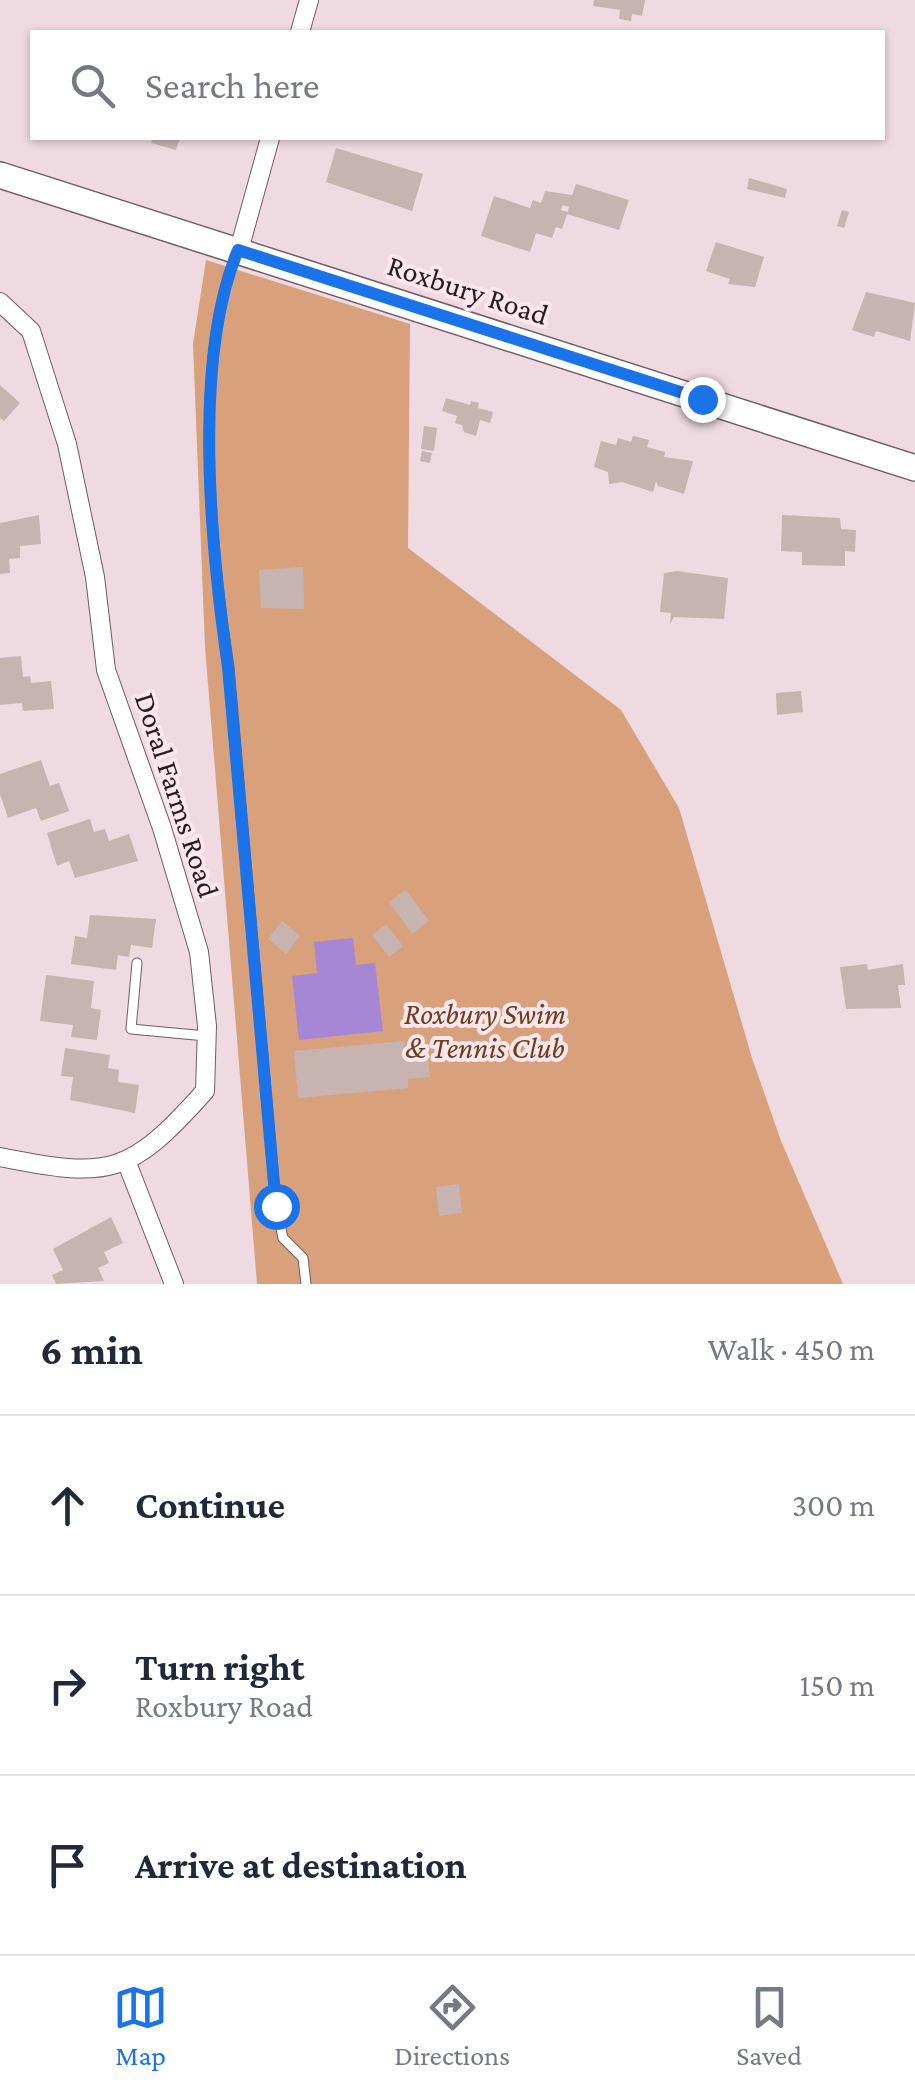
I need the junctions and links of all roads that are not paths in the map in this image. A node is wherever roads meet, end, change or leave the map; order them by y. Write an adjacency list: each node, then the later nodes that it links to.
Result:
1 (310, 0): 2 (street)
2 (301, 30)
3 (269, 140): 5 (street)
4 (0, 175): 5 (street, Roxbury Road)
5 (238, 250): 7 (street, Roxbury Road); 13 (lane)
6 (0, 302): 9 (street, Doral Farms Road)
7 (915, 468)
8 (137, 962): 9 (lane)
9 (206, 1036): 11 (street, Doral Farms Road)
10 (0, 1156): 11 (street, Doral Farms Road)
11 (126, 1163): 12 (street)
12 (174, 1284)
13 (306, 1284)

